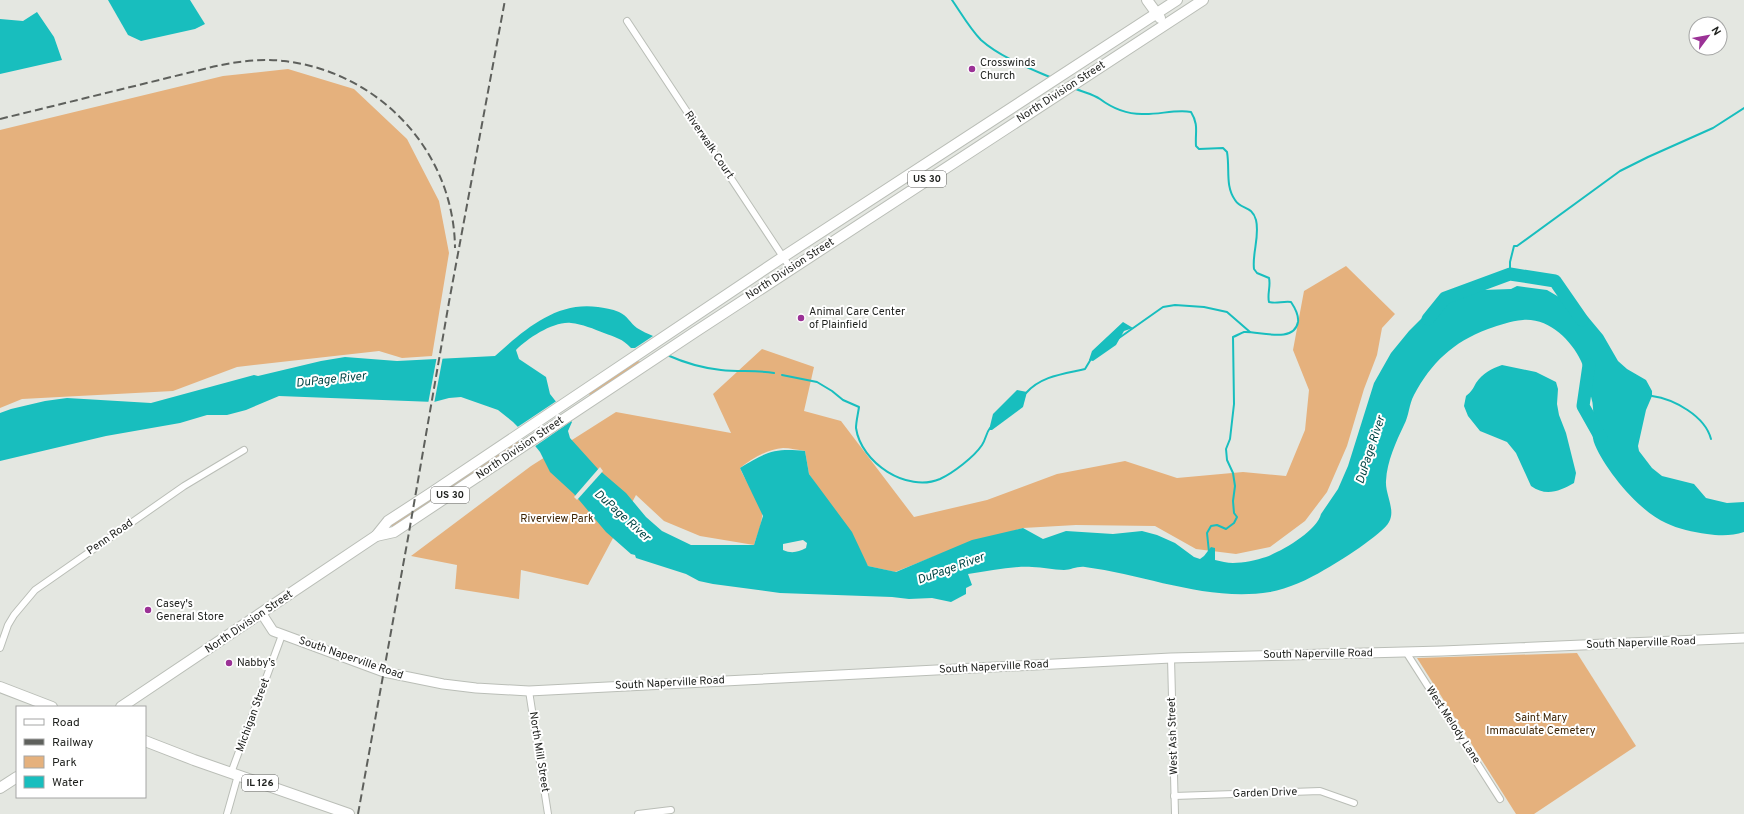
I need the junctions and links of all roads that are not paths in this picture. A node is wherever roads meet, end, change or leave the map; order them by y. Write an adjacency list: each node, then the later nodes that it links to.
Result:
1 (1147, 0): 4 (main road)
2 (1177, 0): 4 (main road, North Division Street)
3 (1203, 0): 6 (main road, North Division Street)
4 (1156, 13): 6 (main road); 7 (main road, North Division Street / US 30)
5 (627, 21): 9 (street, Riverwalk Court)
6 (1164, 25): 8 (main road, North Division Street / US 30)
7 (972, 134): 8 (main road); 9 (main road, North Division Street / US 30)
8 (979, 145): 10 (main road, North Division Street / US 30)
9 (783, 257): 10 (street, Riverwalk Court); 12 (main road, North Division Street / US 30)
10 (791, 269): 12 (main road, North Division Street / US 30)
11 (244, 450): 16 (street, Penn Road)
12 (376, 536): 13 (main road, North Division Street / US 30)
13 (262, 614): 14 (main road, South Naperville Road); 22 (main road, North Division Street / US 30)
14 (282, 635): 20 (main road, South Naperville Road); 24 (street, Michigan Street)
15 (1744, 638): 17 (main road, South Naperville Road)
16 (0, 648)
17 (1406, 652): 18 (main road, South Naperville Road); 28 (street, West Melody Lane)
18 (1171, 658): 20 (main road, South Naperville Road); 27 (street, West Ash Street)
19 (0, 687): 21 (main road)
20 (529, 691): 33 (street, North Mill Street)
21 (49, 706)
22 (123, 706)
23 (146, 741): 24 (main road, IL 126)
24 (235, 774): 31 (street, Michigan Street); 32 (main road, IL 126)
25 (16, 778): 26 (main road)
26 (0, 788)
27 (1174, 796): 29 (street, Garden Drive); 35 (street, West Ash Street)
28 (1500, 799)
29 (1354, 803)
30 (671, 810): 34 (street)
31 (227, 814)
32 (349, 814)
33 (548, 814)
34 (638, 814)
35 (1175, 814)

